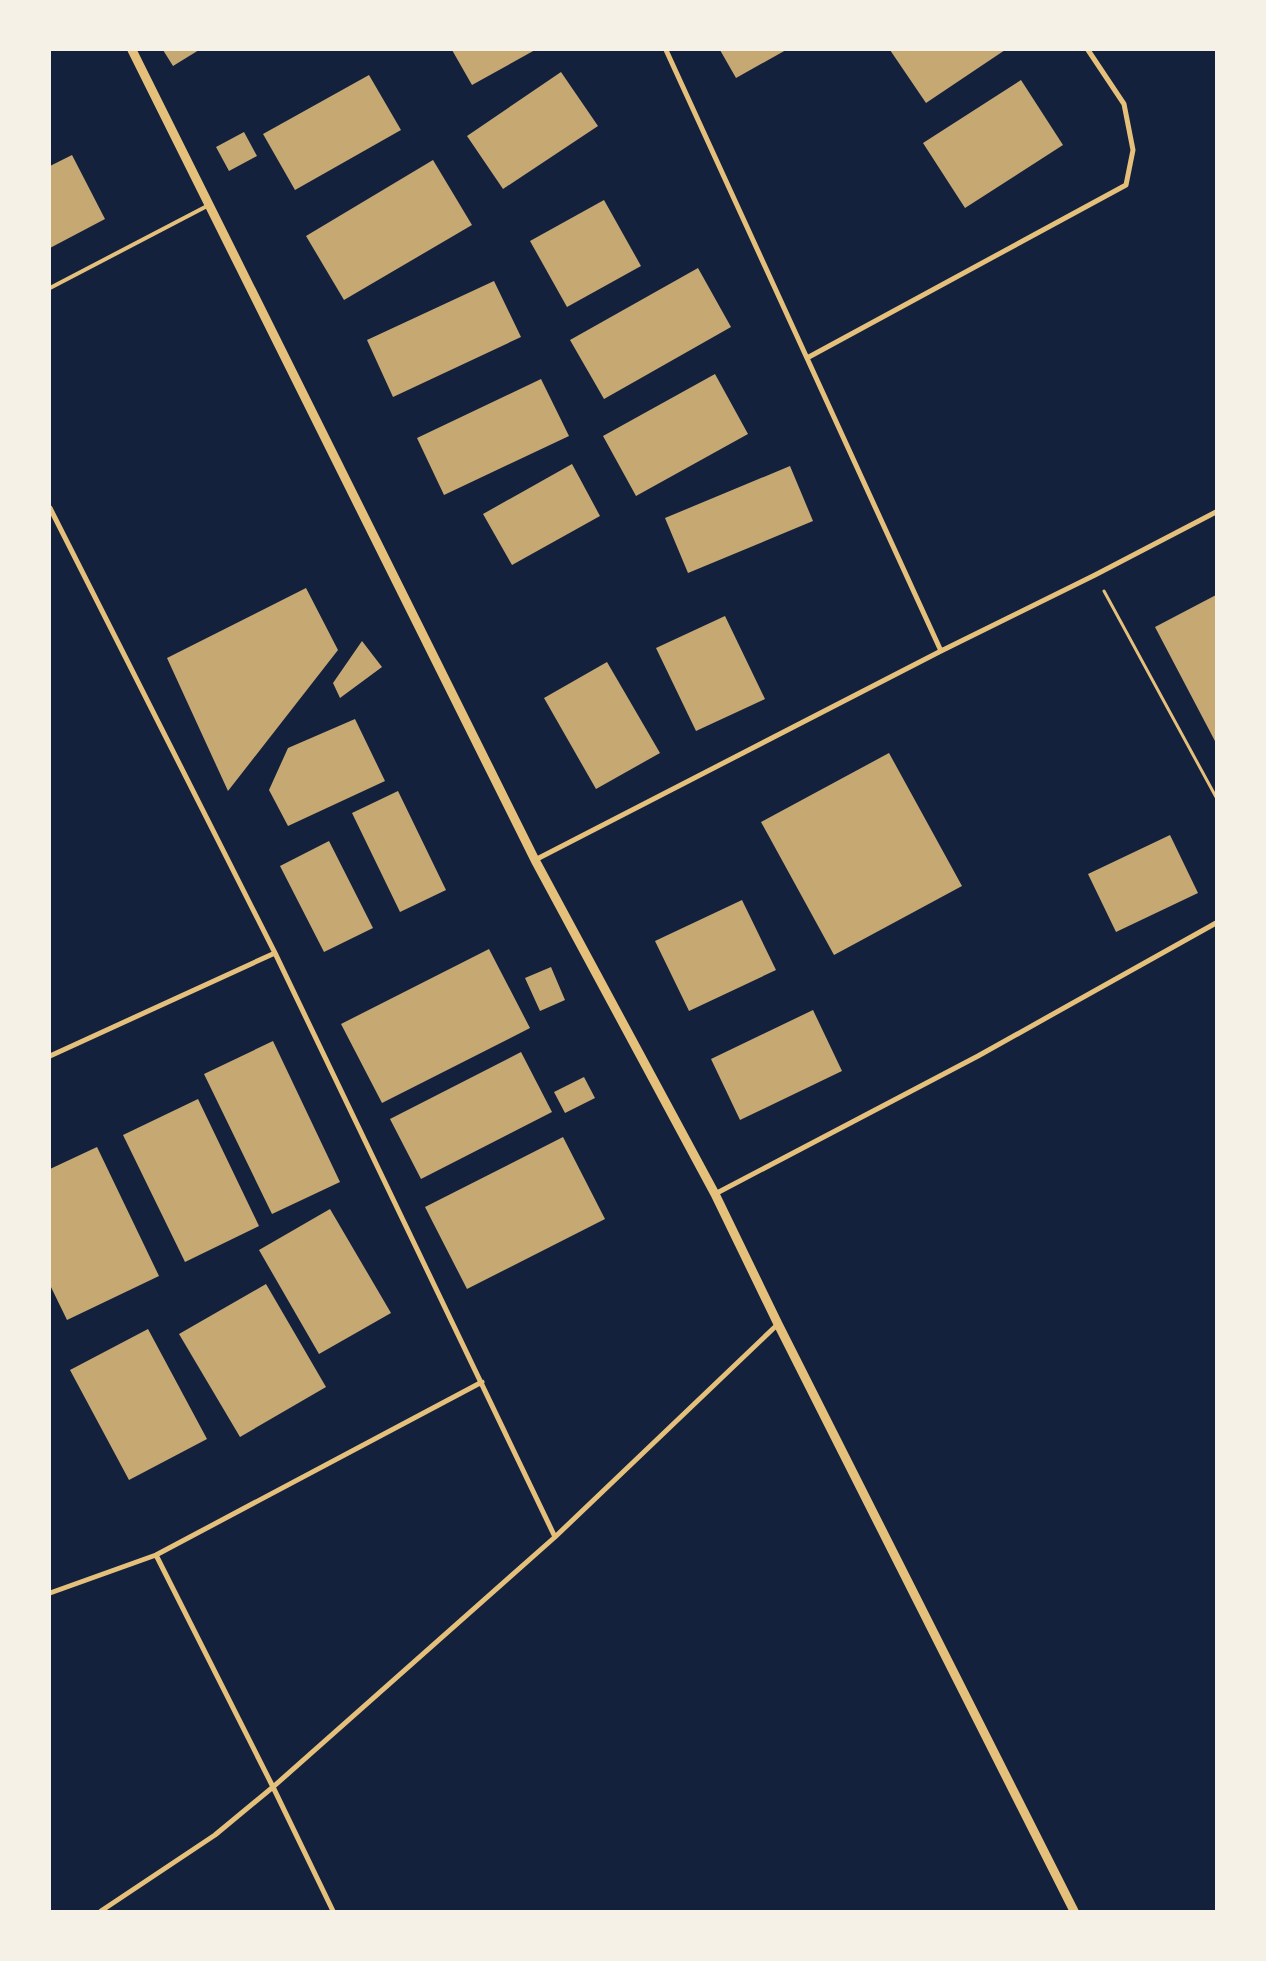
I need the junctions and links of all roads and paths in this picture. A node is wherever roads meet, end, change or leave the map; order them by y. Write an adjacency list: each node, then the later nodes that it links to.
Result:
1 (132, 50): 4 (street)
2 (666, 50): 6 (street)
3 (1088, 50): 6 (street)
4 (209, 205): 5 (lane); 12 (street)
5 (50, 288)
6 (808, 358): 10 (street)
7 (50, 508): 14 (street)
8 (1216, 512): 9 (street)
9 (1095, 575): 10 (street); 11 (path)
10 (940, 651): 12 (street)
11 (1216, 797)
12 (535, 860): 16 (street)
13 (1216, 923): 16 (street)
14 (275, 952): 15 (street); 18 (street)
15 (50, 1056)
16 (715, 1194): 17 (street)
17 (778, 1324): 19 (street); 25 (street)
18 (482, 1382): 19 (street); 20 (street)
19 (555, 1537): 22 (street)
20 (156, 1555): 21 (street); 22 (street)
21 (50, 1593)
22 (274, 1787): 23 (street); 24 (street)
23 (102, 1911)
24 (333, 1911)
25 (1074, 1911)

